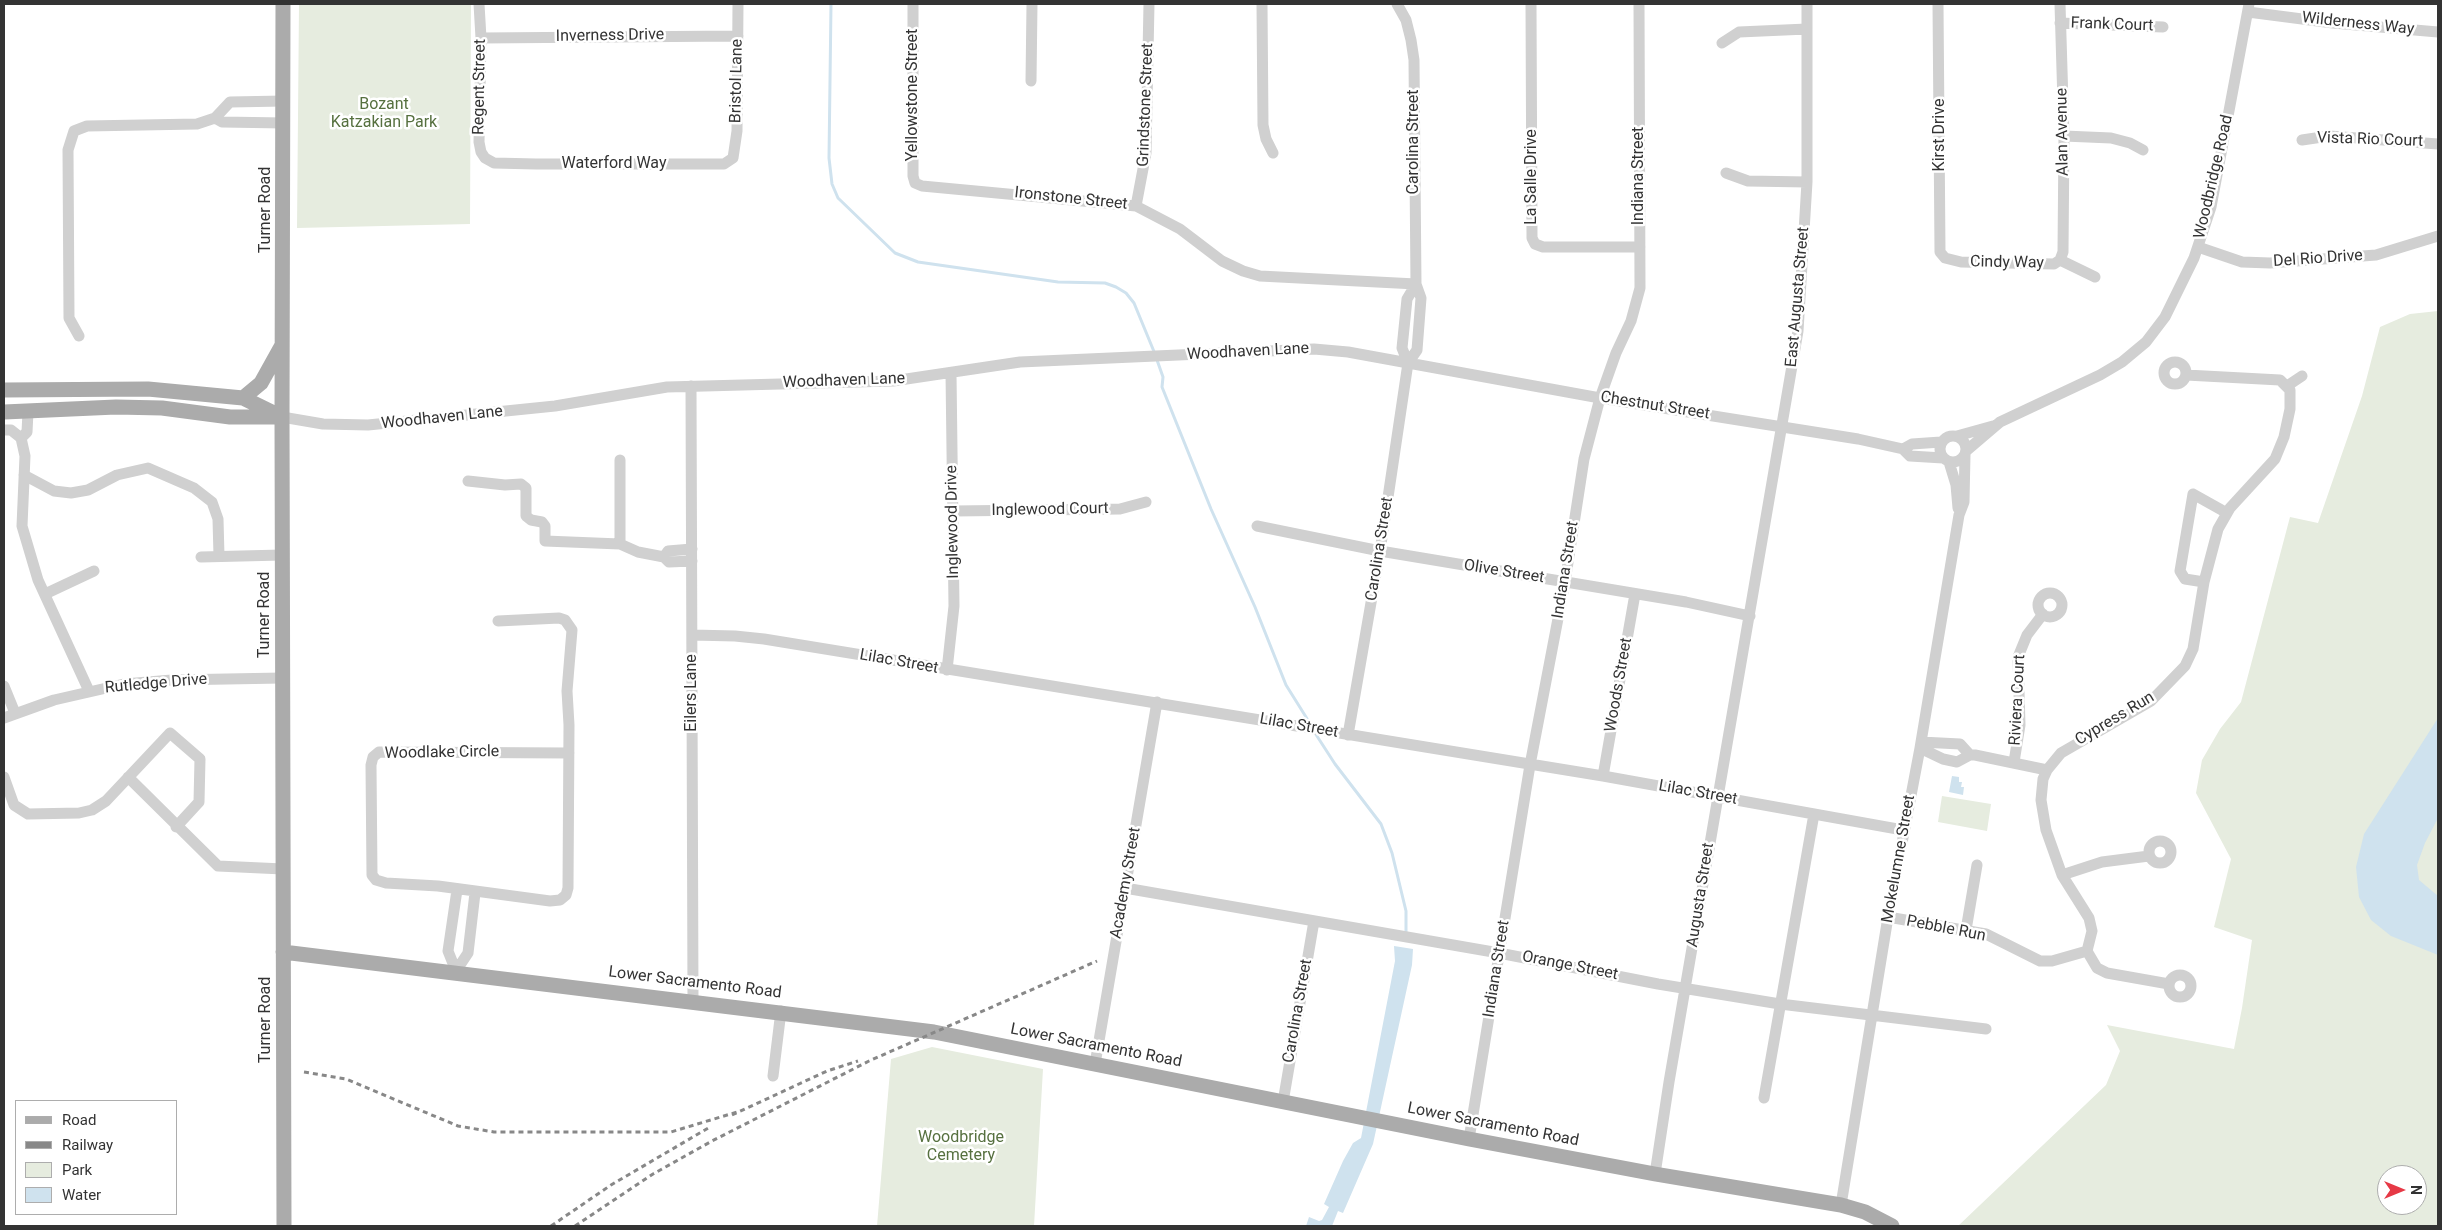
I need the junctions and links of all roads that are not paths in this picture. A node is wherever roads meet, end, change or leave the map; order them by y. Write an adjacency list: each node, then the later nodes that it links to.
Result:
1 (283, 4): 23 (main road, Turner Road)
2 (479, 4): 20 (street, Regent Street)
3 (738, 4): 19 (street, Bristol Lane)
4 (914, 4): 37 (street, Yellowstone Street)
5 (1032, 4): 22 (street)
6 (1149, 4): 38 (street, Grindstone Street)
7 (1262, 4): 32 (street)
8 (1397, 4): 45 (street, Carolina Street)
9 (1531, 4): 40 (street, La Salle Drive)
10 (1639, 4): 40 (street, Indiana Street)
11 (1807, 4): 17 (street, East Augusta Street)
12 (1938, 4): 42 (street, Kirst Drive)
13 (2060, 4): 15 (street, Alan Avenue)
14 (2248, 8): 18 (street, Wilderness Way); 41 (street, Woodbridge Road)
15 (2060, 23): 16 (street, Frank Court); 28 (street, Alan Avenue)
16 (2163, 27)
17 (1807, 29): 21 (street); 36 (street, East Augusta Street)
18 (2438, 32)
19 (738, 36): 20 (street, Inverness Drive); 33 (street, Bristol Lane)
20 (481, 38): 34 (street, Regent Street)
21 (1722, 43)
22 (1031, 81)
23 (284, 101): 24 (street); 27 (main road, Turner Road)
24 (241, 102): 25 (street); 26 (street)
25 (215, 118): 26 (street); 46 (street)
26 (241, 122): 27 (street)
27 (284, 123): 47 (main road, Turner Road)
28 (2064, 136): 31 (street); 43 (street, Alan Avenue)
29 (2302, 140): 30 (street, Vista Rio Court)
30 (2438, 144)
31 (2142, 150)
32 (1273, 153)
33 (732, 158): 34 (street, Waterford Way)
34 (494, 162)
35 (1726, 173): 36 (street)
36 (1807, 182): 60 (street, East Augusta Street)
37 (918, 184): 38 (street, Ironstone Street)
38 (1136, 206): 45 (street, Ironstone Street)
39 (2438, 236): 41 (street, Del Rio Drive)
40 (1640, 247): 56 (street, Indiana Street)
41 (2198, 247): 61 (street, Woodbridge Road)
42 (1952, 260): 43 (street, Cindy Way)
43 (2060, 260): 44 (street)
44 (2095, 277)
45 (1416, 284): 48 (street, Carolina Street)
46 (79, 336)
47 (282, 346): 55 (main road); 59 (main road, Turner Road)
48 (1408, 363): 49 (street, Woodhaven Lane); 56 (street, Chestnut Street); 78 (street, Carolina Street)
49 (951, 373): 52 (street, Woodhaven Lane); 73 (street, Inglewood Drive)
50 (2186, 375): 53 (street)
51 (2302, 376): 53 (street)
52 (691, 386): 59 (street, Woodhaven Lane); 80 (street, Eilers Lane)
53 (2287, 386): 74 (street, Cypress Run)
54 (4, 390): 55 (main road)
55 (243, 398): 59 (main road)
56 (1600, 398): 60 (street, Chestnut Street); 84 (street, Indiana Street)
57 (4, 412): 58 (main road)
58 (28, 412): 59 (main road); 64 (street)
59 (282, 417): 79 (main road, Turner Road)
60 (1782, 426): 66 (street, Chestnut Street); 89 (street, East Augusta Street)
61 (1993, 426): 63 (street, Woodbridge Road); 67 (street, Woodbridge Road)
62 (4, 430): 64 (street)
63 (1957, 436): 65 (street); 67 (street)
64 (21, 438): 70 (street)
65 (1941, 442): 66 (street, Chestnut Street); 69 (street)
66 (1903, 449): 69 (street, Chestnut Street)
67 (1965, 453): 69 (street); 75 (street, Mokelumne Street)
68 (620, 460): 77 (street)
69 (1946, 460): 75 (street, Mokelumne Street)
70 (24, 475): 81 (street); 86 (street)
71 (468, 481): 77 (street)
72 (1146, 502): 73 (street, Inglewood Court)
73 (954, 511): 92 (street, Inglewood Drive)
74 (2227, 513): 85 (street, Cypress Run); 85 (street)
75 (1959, 514): 100 (street, Mokelumne Street)
76 (1257, 526): 78 (street, Olive Street)
77 (620, 544): 80 (street)
78 (1380, 551): 84 (street, Olive Street); 99 (street, Carolina Street)
79 (282, 555): 81 (street); 93 (main road, Turner Road)
80 (692, 555): 91 (street, Eilers Lane)
81 (219, 556): 82 (street)
82 (201, 557)
83 (94, 571): 86 (street)
84 (1565, 582): 87 (street, Olive Street); 104 (street, Indiana Street)
85 (2204, 582): 105 (street, Cypress Run)
86 (44, 594): 95 (street)
87 (1635, 594): 89 (street, Olive Street); 106 (street, Woods Street)
88 (2043, 614): 103 (street, Riviera Court)
89 (1750, 616): 109 (street, Augusta Street)
90 (498, 621): 101 (street, Woodlake Circle)
91 (692, 635): 92 (street, Lilac Street); 129 (street, Eilers Lane)
92 (947, 670): 96 (street, Lilac Street)
93 (282, 678): 95 (street, Rutledge Drive); 115 (main road, Turner Road)
94 (4, 686): 97 (street)
95 (90, 691): 97 (street, Rutledge Drive)
96 (1157, 702): 99 (street, Lilac Street); 117 (street, Academy Street)
97 (15, 713): 98 (street, Rutledge Drive)
98 (4, 718)
99 (1348, 735): 104 (street, Lilac Street)
100 (1920, 745): 102 (street); 102 (street); 112 (street, Mokelumne Street)
101 (569, 753): 118 (street, Woodlake Circle); 119 (street, Woodlake Circle)
102 (1970, 755): 103 (street)
103 (2014, 762): 105 (street)
104 (1530, 765): 106 (street, Lilac Street); 125 (street, Indiana Street)
105 (2047, 770): 116 (street, Cypress Run)
106 (1603, 776): 109 (street, Lilac Street)
107 (4, 777): 108 (street)
108 (128, 777): 111 (street); 111 (street)
109 (1717, 797): 110 (street, Lilac Street); 128 (street, Augusta Street)
110 (1814, 814): 112 (street, Lilac Street); 130 (street)
111 (176, 826): 115 (street)
112 (1904, 830): 120 (street, Mokelumne Street)
113 (2149, 856): 116 (street)
114 (1977, 865): 122 (street)
115 (283, 869): 124 (main road, Turner Road)
116 (2062, 875): 123 (street, Cypress Run)
117 (1125, 888): 121 (street, Orange Street); 134 (street, Academy Street)
118 (457, 890): 119 (street, Woodlake Circle); 126 (street)
119 (475, 892): 126 (street)
120 (1888, 917): 122 (street, Pebble Run); 132 (street, Mokelumne Street)
121 (1314, 921): 125 (street, Orange Street); 137 (street, Carolina Street)
122 (1966, 930): 123 (street, Pebble Run)
123 (2088, 950): 127 (street)
124 (284, 952): 126 (main road, Lower Sacramento Road); 141 (main road, Turner Road)
125 (1499, 953): 128 (street, Orange Street); 138 (street, Indiana Street)
126 (456, 971): 129 (main road, Lower Sacramento Road)
127 (2170, 984)
128 (1686, 988): 130 (street, Orange Street); 139 (street, Augusta Street)
129 (693, 1000): 131 (main road, Lower Sacramento Road)
130 (1780, 1004): 132 (street, Orange Street); 136 (street)
131 (781, 1011): 134 (main road, Lower Sacramento Road); 135 (street)
132 (1872, 1016): 133 (street, Orange Street); 140 (street, Mokelumne Street)
133 (1986, 1030)
134 (1095, 1064): 137 (main road, Lower Sacramento Road)
135 (773, 1076)
136 (1764, 1098)
137 (1283, 1102): 138 (main road, Lower Sacramento Road)
138 (1469, 1139): 139 (main road, Lower Sacramento Road)
139 (1655, 1174): 140 (main road, Lower Sacramento Road)
140 (1841, 1205): 142 (main road, Lower Sacramento Road)
141 (284, 1226)
142 (1892, 1226)

